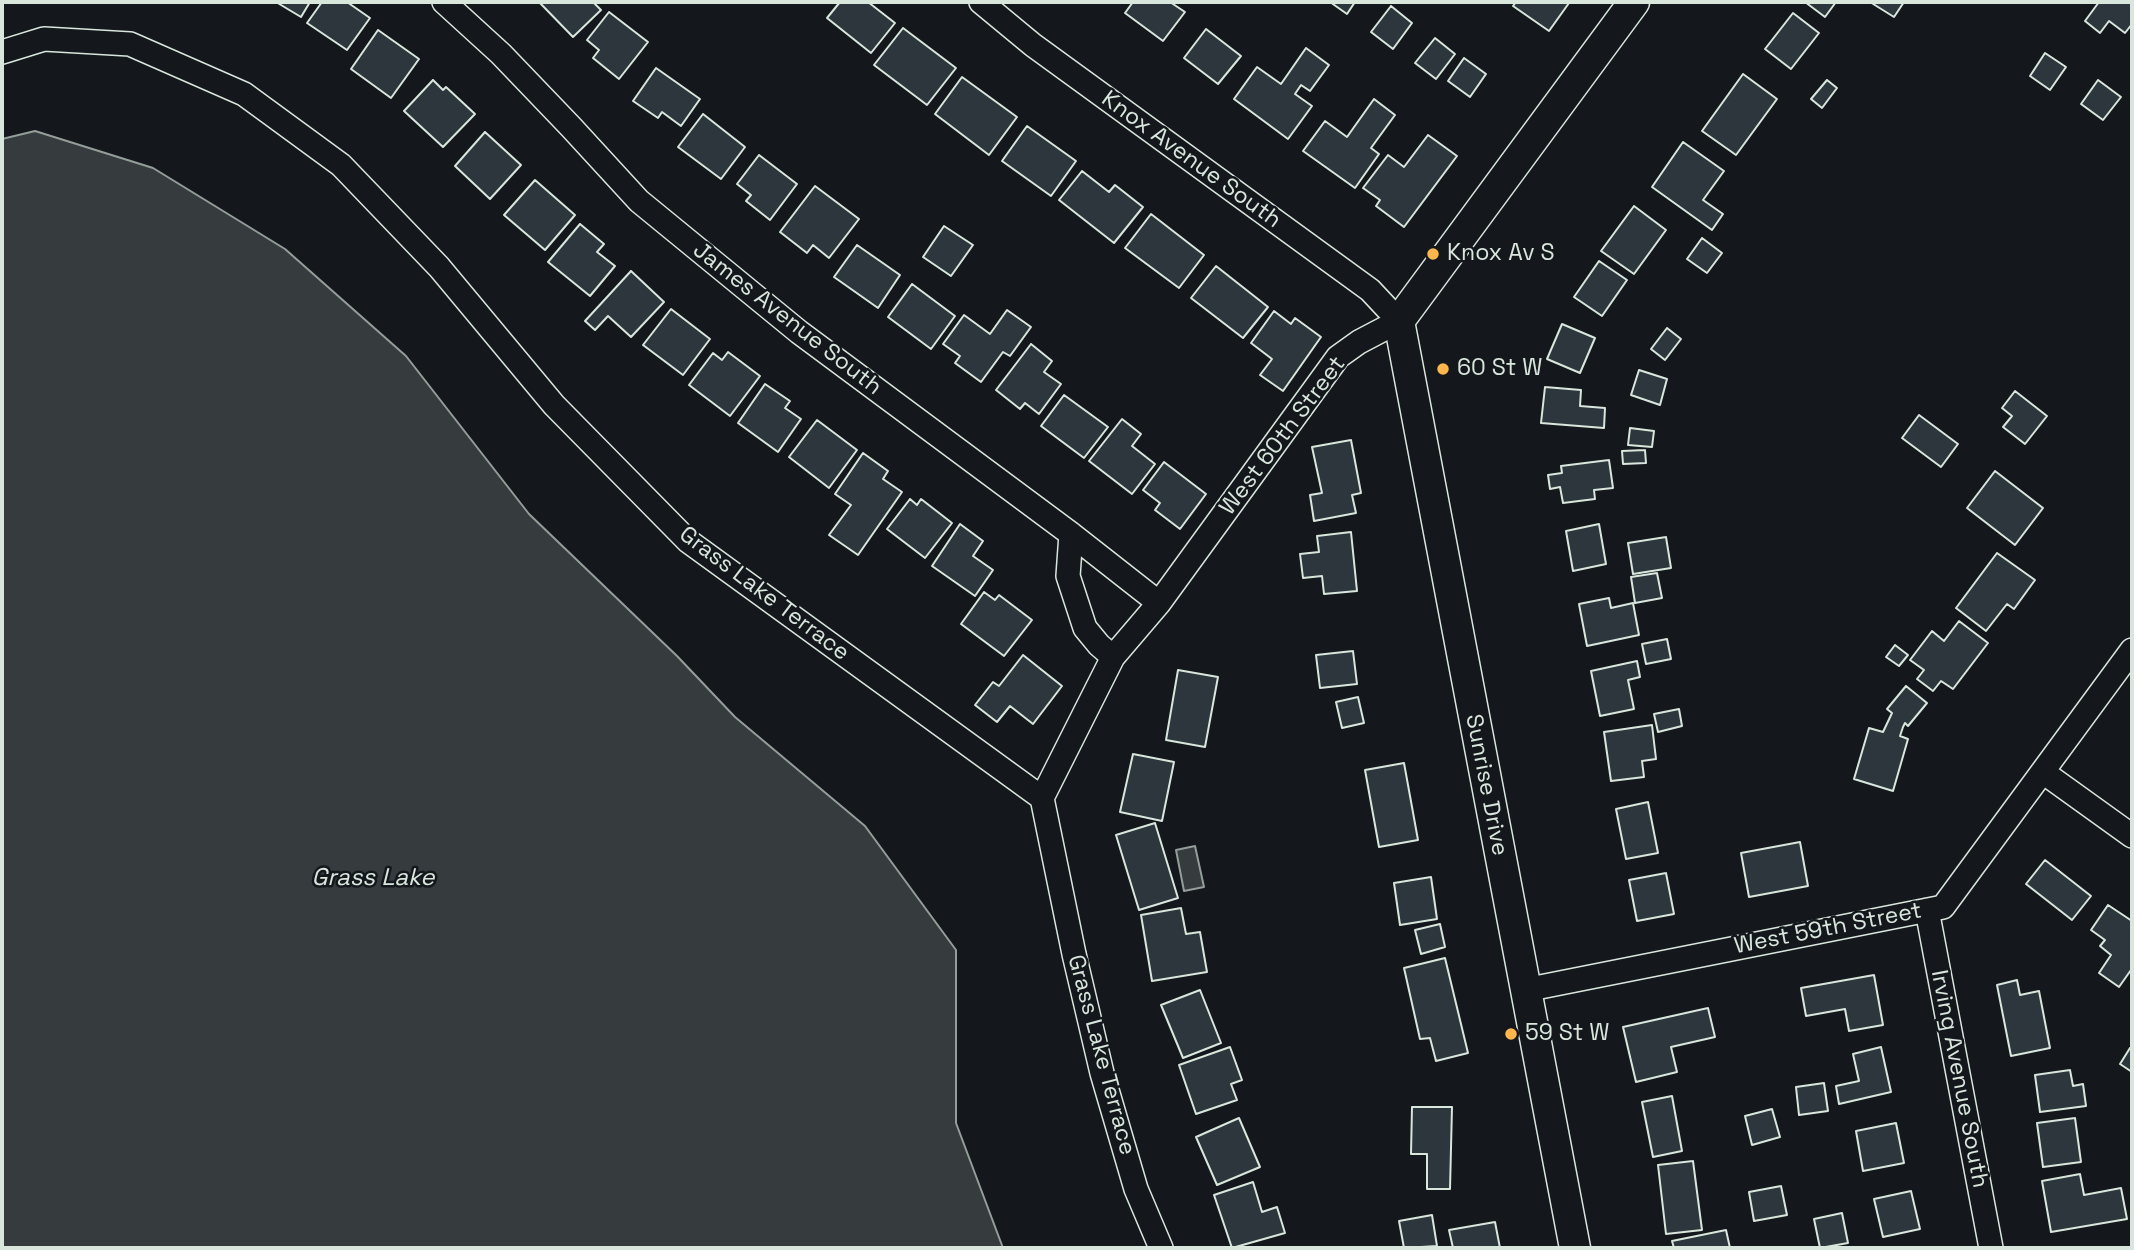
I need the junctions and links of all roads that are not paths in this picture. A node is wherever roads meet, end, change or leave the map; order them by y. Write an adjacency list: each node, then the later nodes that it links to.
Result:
1 (444, 2): 6 (street, James Avenue South)
2 (981, 2): 5 (street, Knox Avenue South)
3 (1634, 2): 5 (street, West 60th Street)
4 (2, 52): 11 (street, Grass Lake Terrace)
5 (1399, 321): 7 (street, West 60th Street); 14 (street, Sunrise Drive)
6 (1071, 534): 7 (street, James Avenue South); 9 (street)
7 (1159, 603): 9 (street, West 60th Street)
8 (2132, 650): 10 (street, West 59th Street)
9 (1114, 657): 11 (street, West 60th Street)
10 (2043, 772): 12 (street); 13 (street, West 59th Street)
11 (1042, 798): 15 (street, Grass Lake Terrace)
12 (2132, 836)
13 (1927, 909): 14 (street, West 59th Street); 17 (street, Irving Avenue South)
14 (1525, 990): 16 (street, Sunrise Drive)
15 (1160, 1248)
16 (1575, 1248)
17 (1990, 1248)

